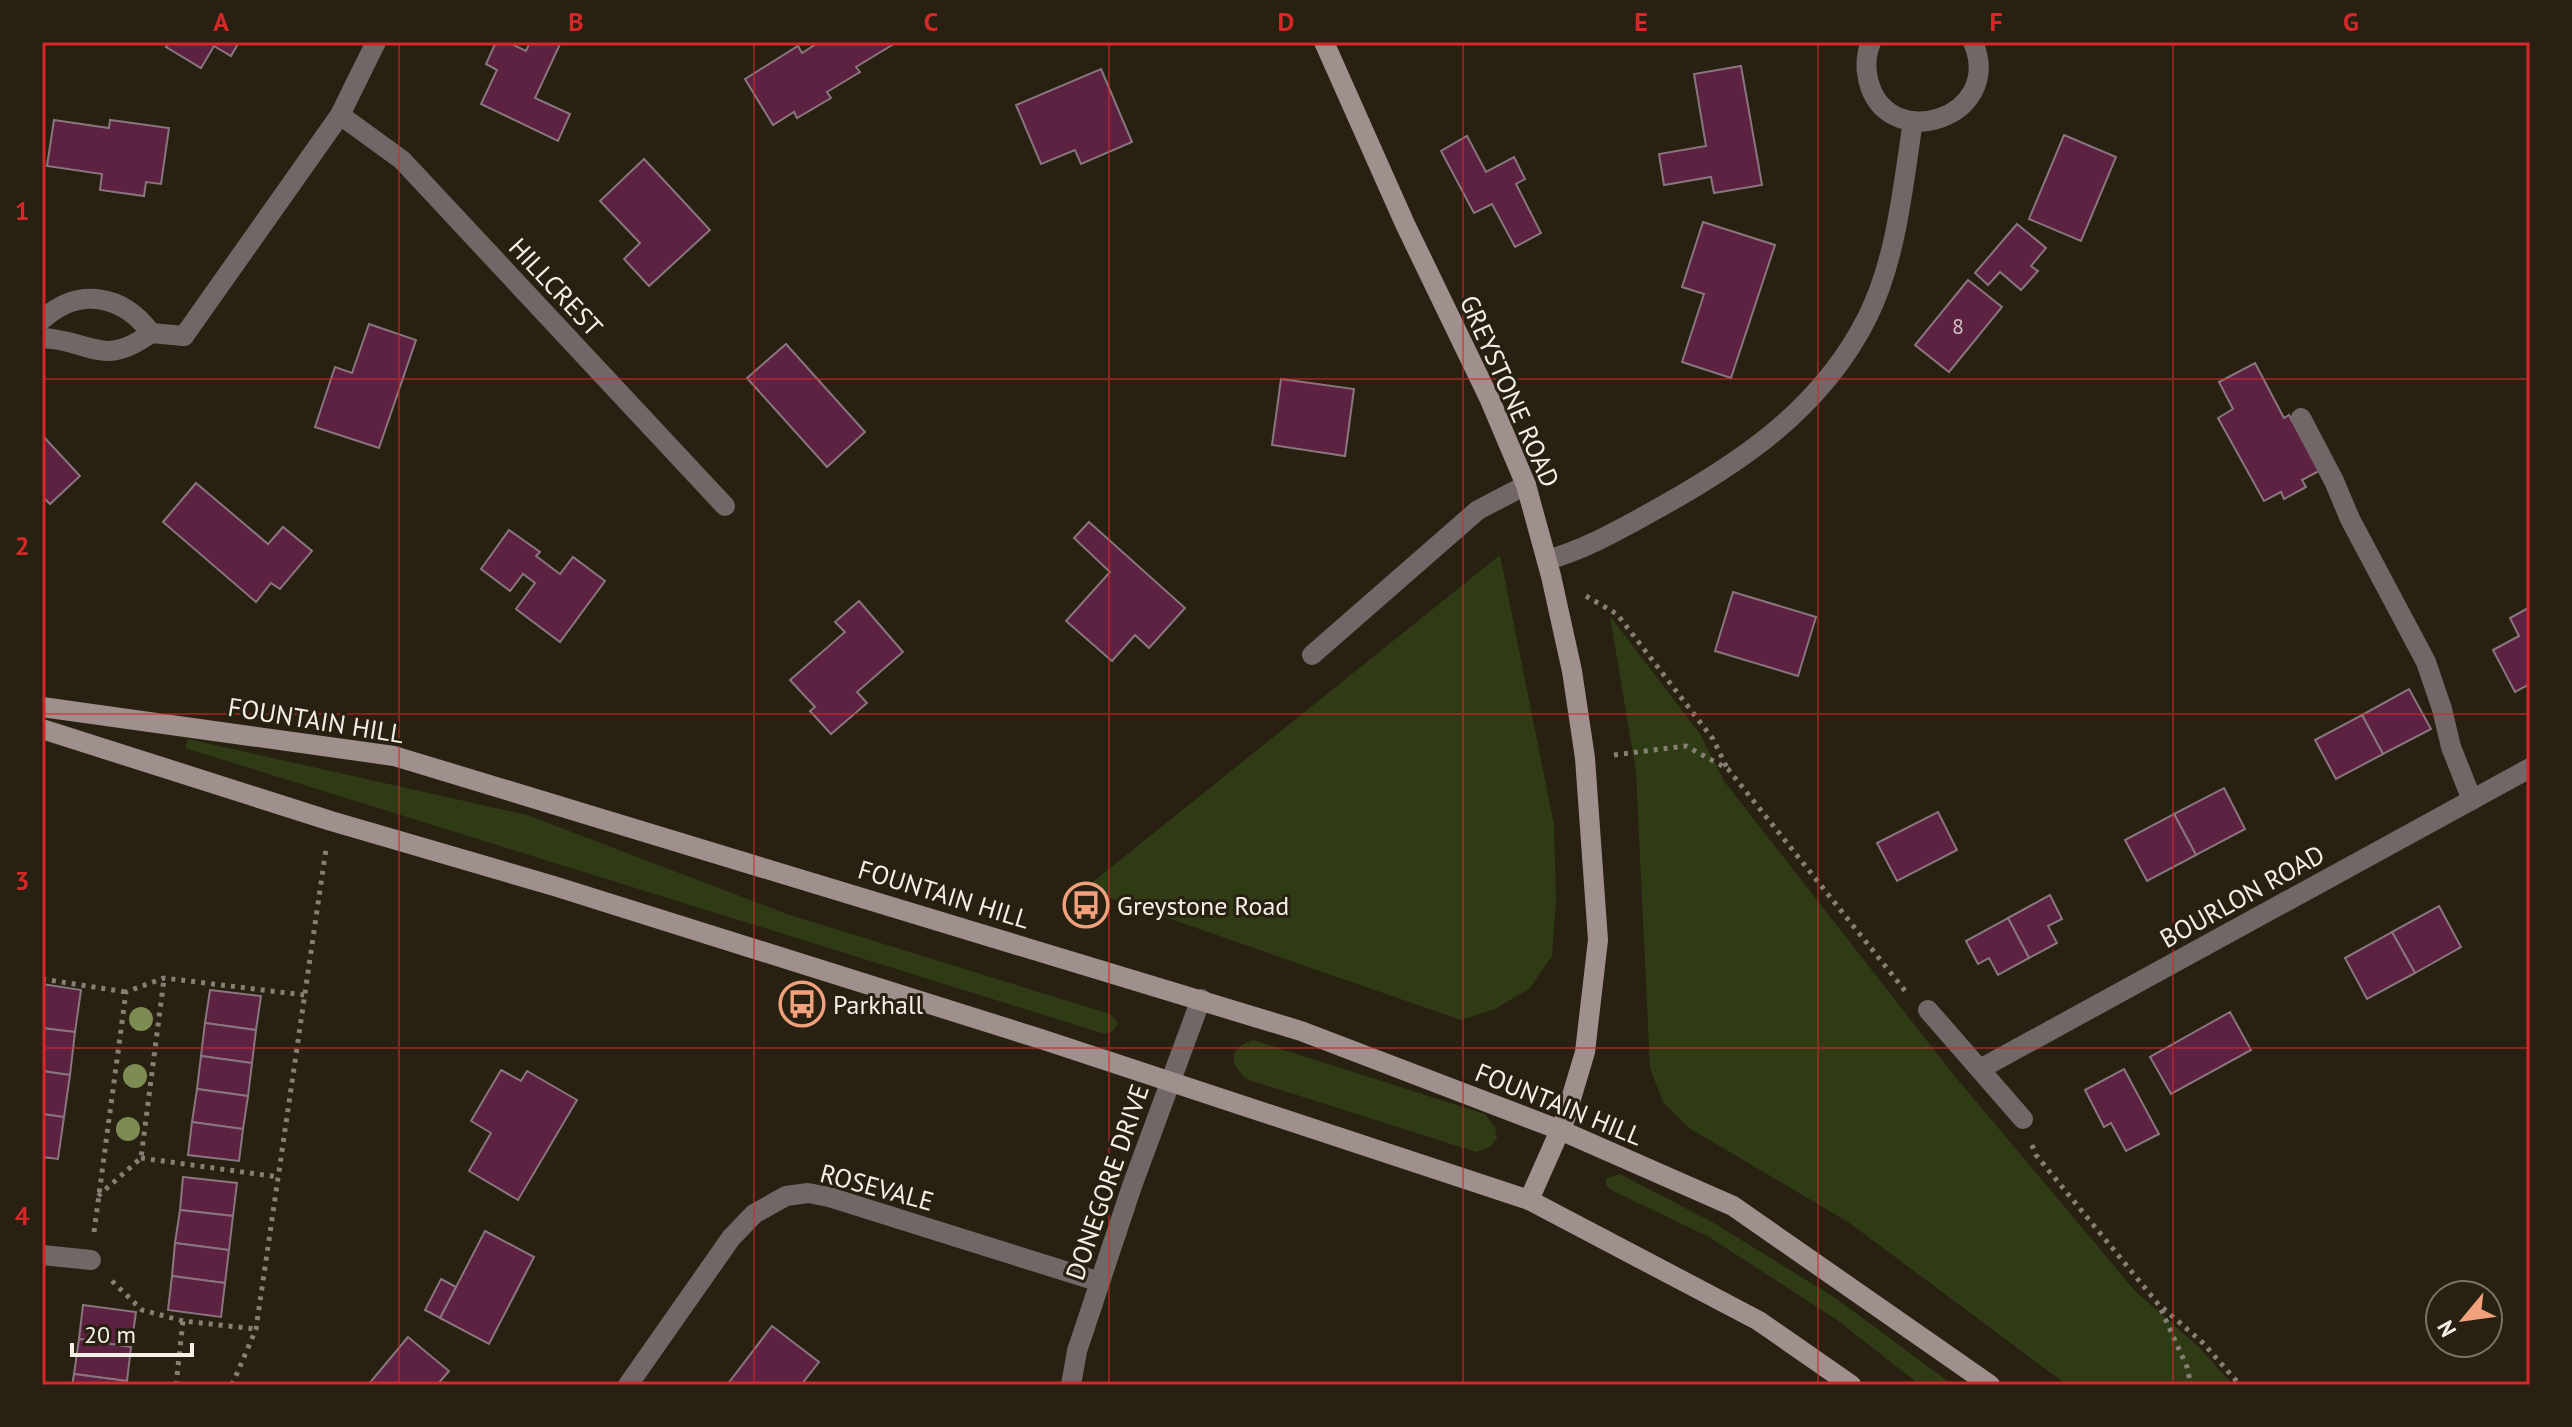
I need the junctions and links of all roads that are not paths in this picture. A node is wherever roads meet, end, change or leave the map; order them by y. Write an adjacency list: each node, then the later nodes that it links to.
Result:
1 (376, 42): 5 (street)
2 (1324, 42): 11 (street, GREYSTONE ROAD)
3 (1871, 42): 6 (street)
4 (1973, 42): 6 (street)
5 (340, 115): 8 (street); 12 (street, HILLCREST)
6 (1913, 121): 13 (street)
7 (42, 320): 8 (street)
8 (151, 333): 9 (street)
9 (42, 338)
10 (2301, 418): 18 (street)
11 (1526, 485): 13 (street, GREYSTONE ROAD); 14 (street)
12 (725, 506)
13 (1549, 568): 24 (street, GREYSTONE ROAD)
14 (1312, 655)
15 (42, 707): 19 (street, FOUNTAIN HILL)
16 (42, 729): 22 (street)
17 (2530, 768): 18 (street, BOURLON ROAD)
18 (2472, 800): 21 (street, BOURLON ROAD)
19 (1201, 999): 22 (street, DONEGORE DRIVE); 24 (street, FOUNTAIN HILL)
20 (1928, 1010): 21 (street)
21 (1980, 1069): 23 (street)
22 (1170, 1080): 25 (street); 28 (street, DONEGORE DRIVE)
23 (2023, 1119)
24 (1560, 1130): 25 (street, GREYSTONE ROAD); 32 (street, FOUNTAIN HILL)
25 (1529, 1200): 31 (street)
26 (42, 1255): 27 (street)
27 (91, 1260)
28 (1100, 1282): 29 (street, ROSEVALE); 30 (street, DONEGORE DRIVE)
29 (628, 1385)
30 (1071, 1385)
31 (1851, 1385)
32 (1990, 1385)

